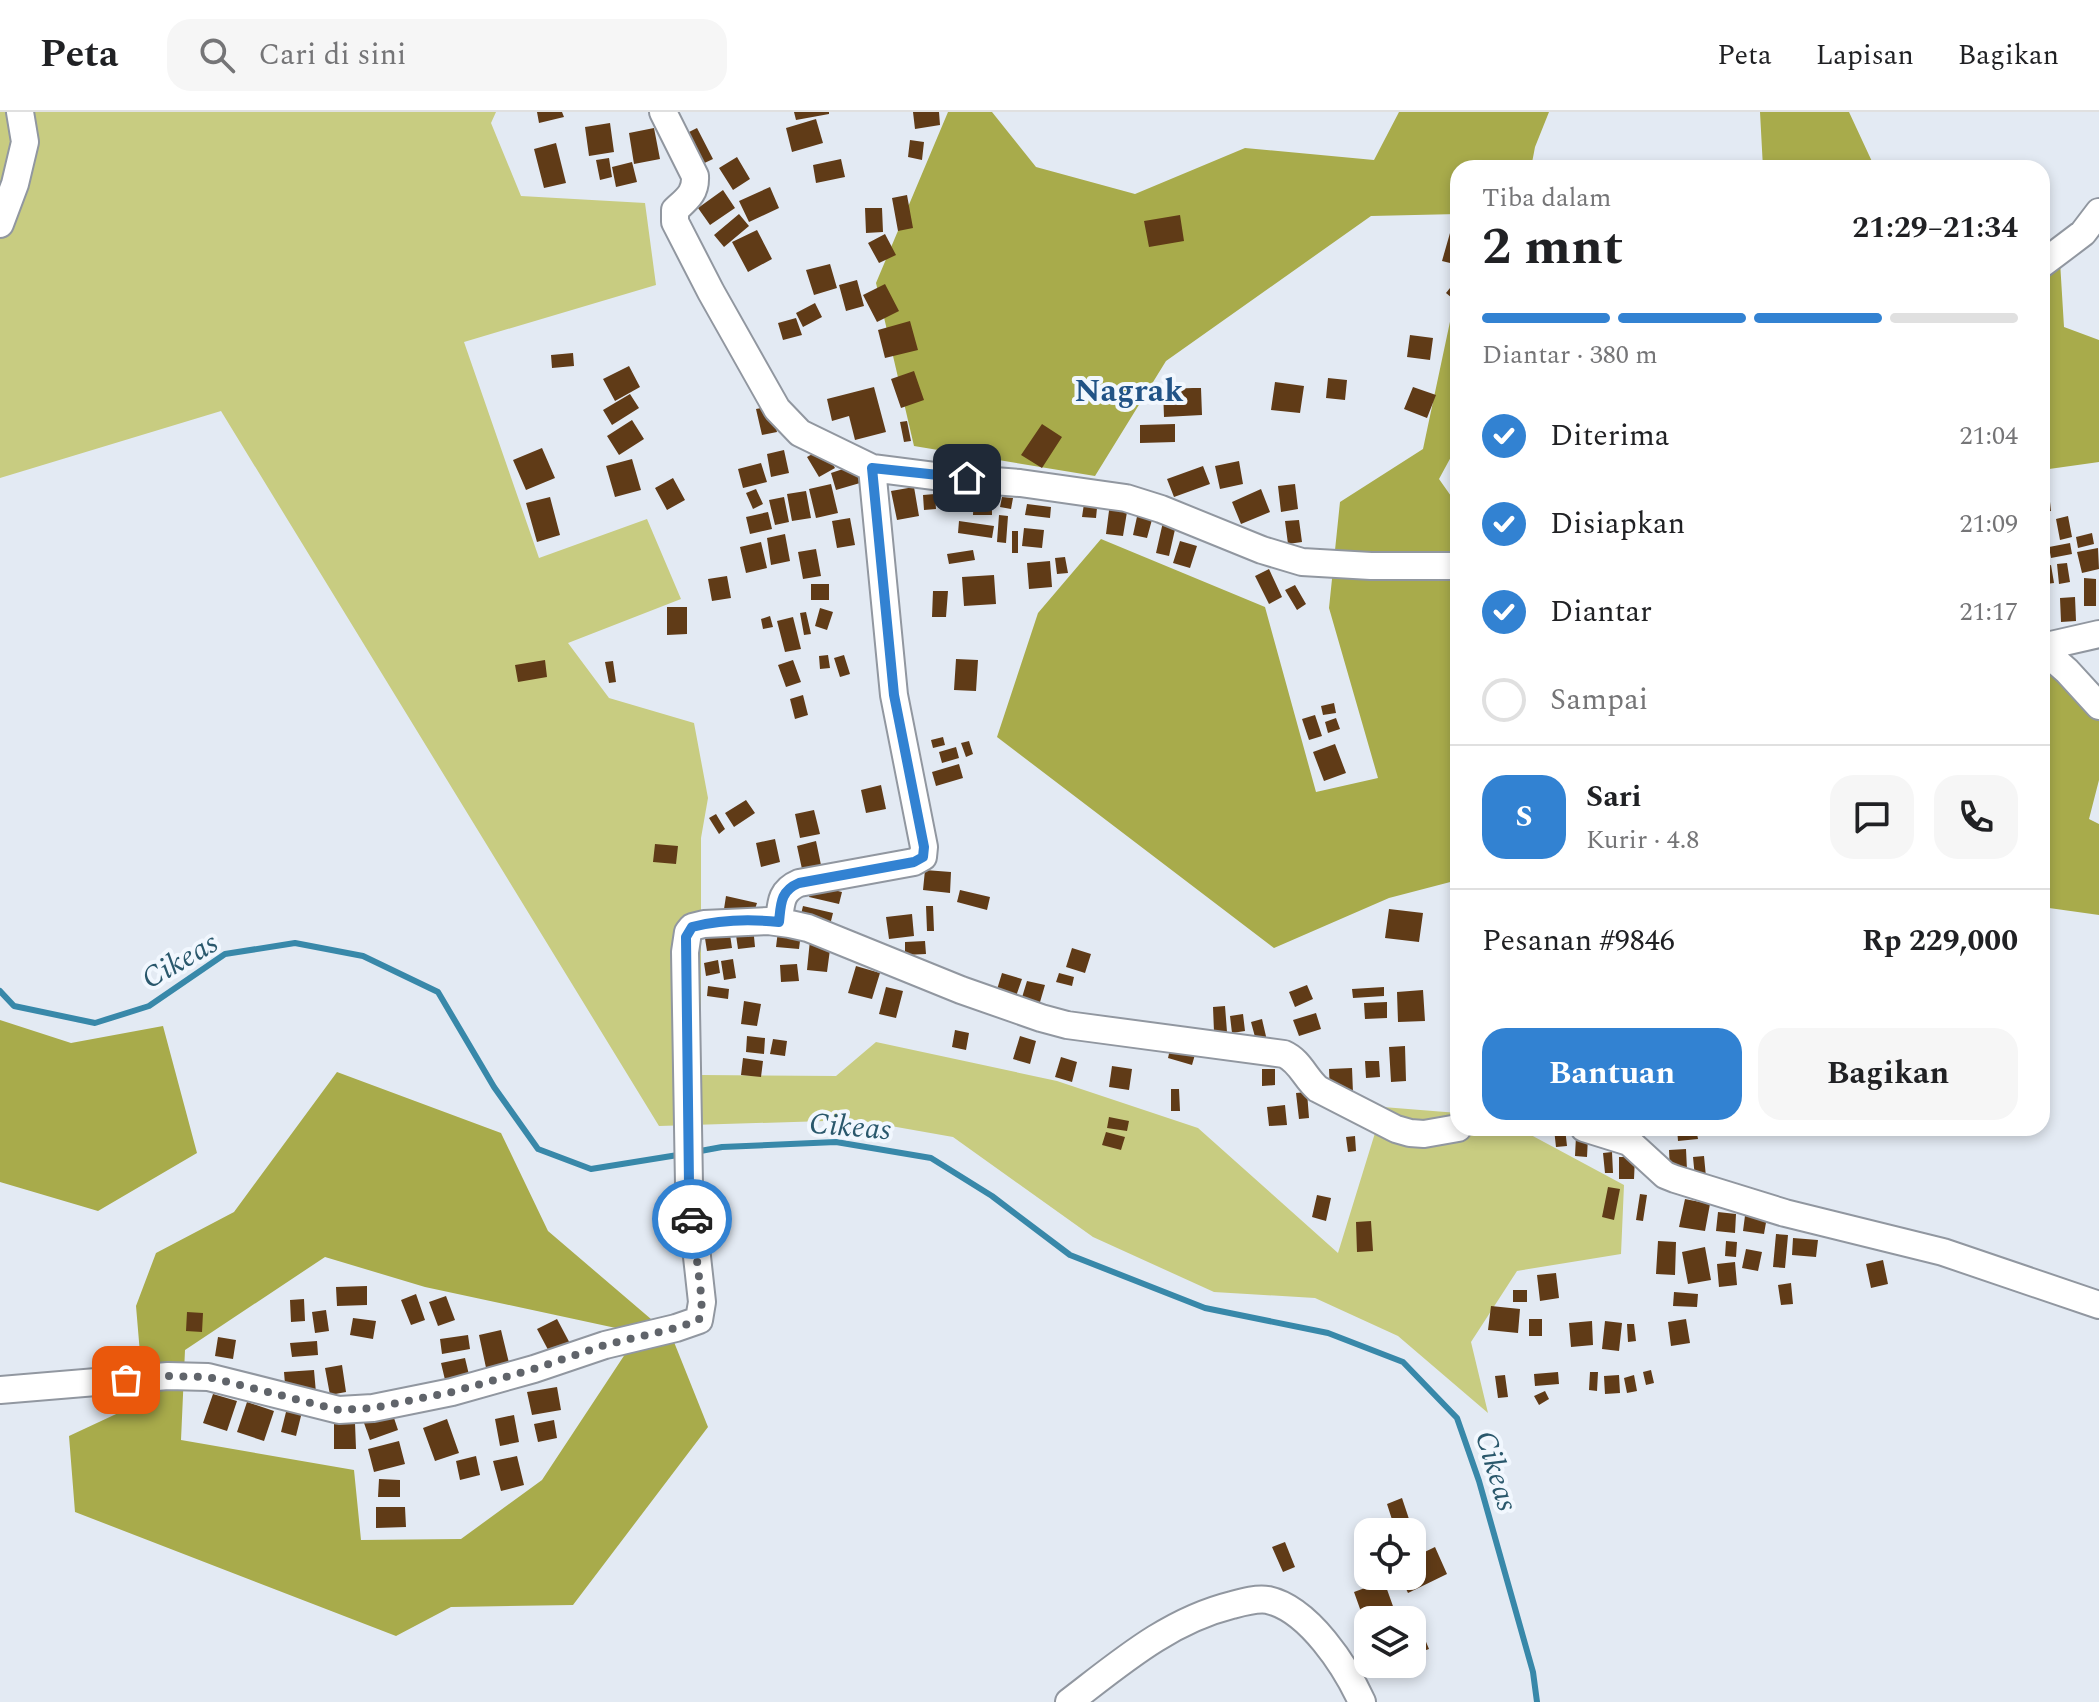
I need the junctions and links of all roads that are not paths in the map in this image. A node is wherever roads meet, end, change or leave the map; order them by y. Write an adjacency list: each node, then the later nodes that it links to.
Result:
1 (20, 112): 4 (street)
2 (663, 112): 6 (street)
3 (2099, 212): 5 (street)
4 (0, 224)
5 (2050, 258)
6 (872, 468): 7 (street); 12 (street)
7 (1450, 566)
8 (2099, 634): 9 (street)
9 (2050, 646)
10 (2050, 655): 11 (street)
11 (2099, 706)
12 (779, 922): 13 (street); 17 (street)
13 (1450, 1129)
14 (1610, 1136): 15 (street)
15 (1637, 1139): 16 (street)
16 (2099, 1305)
17 (0, 1390)
18 (1069, 1702): 19 (street)
19 (1362, 1702)

